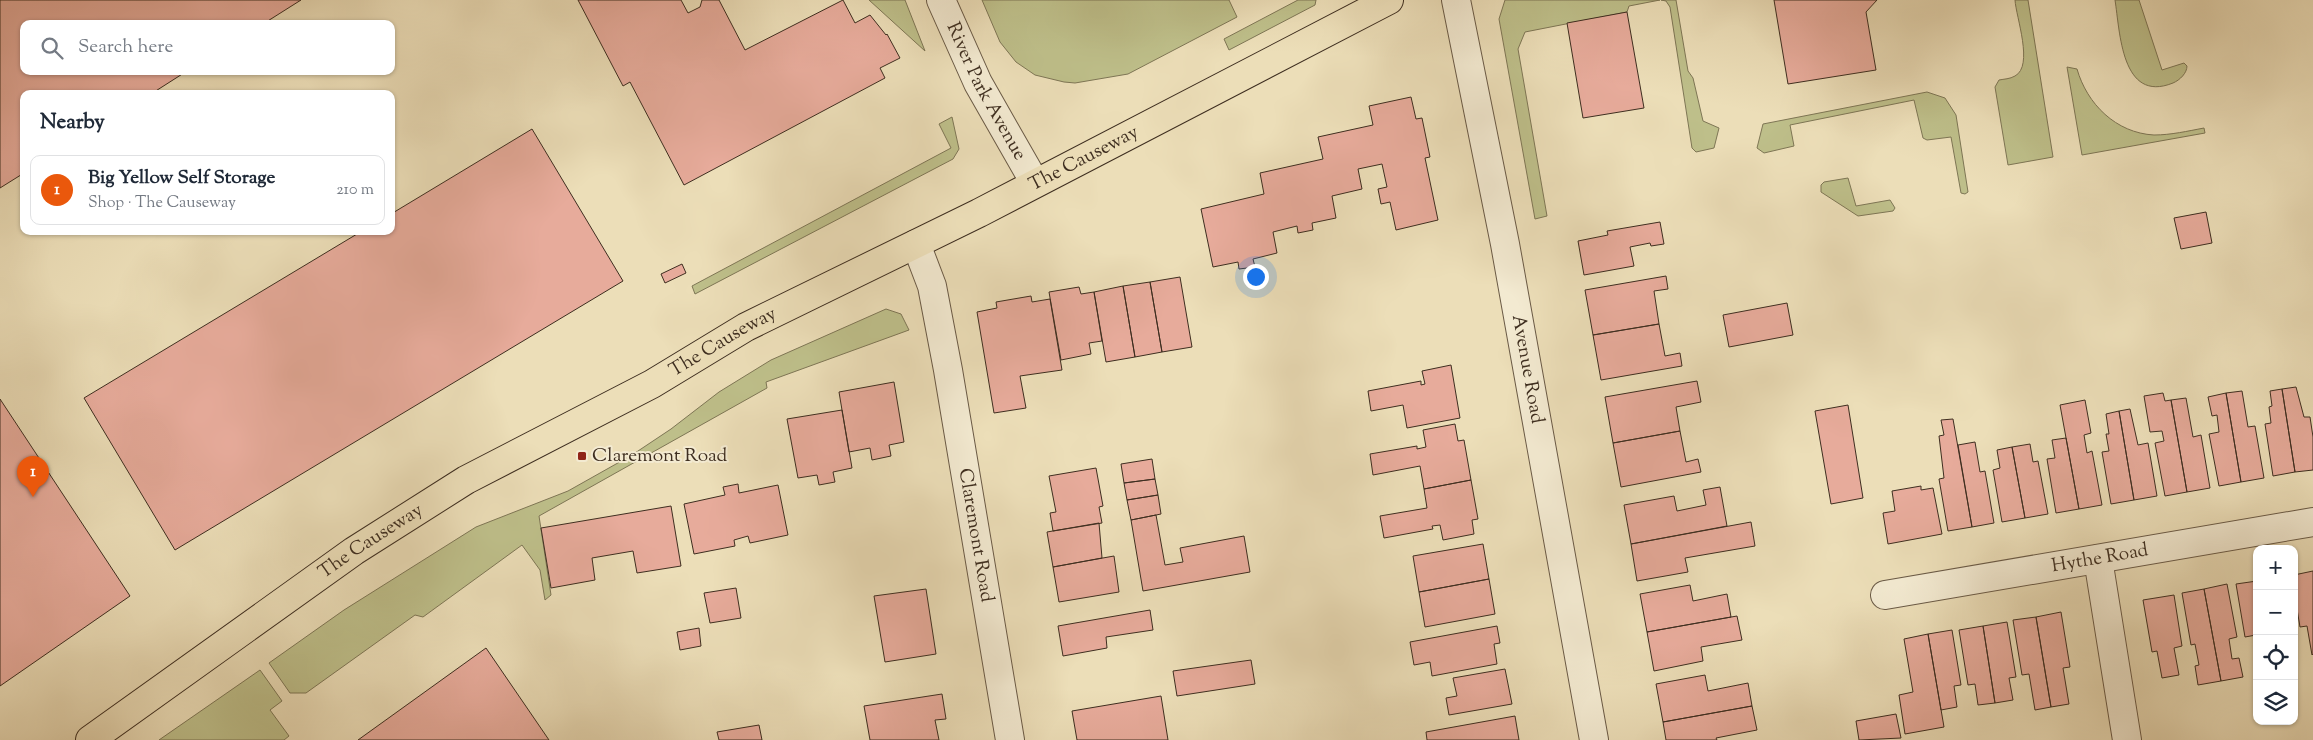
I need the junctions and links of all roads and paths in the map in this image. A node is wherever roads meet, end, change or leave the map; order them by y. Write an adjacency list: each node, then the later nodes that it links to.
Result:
1 (941, 0): 4 (street, River Park Avenue)
2 (1389, 0): 4 (main road, The Causeway)
3 (1456, 0): 11 (street, Avenue Road)
4 (1035, 184): 5 (main road, The Causeway)
5 (916, 244): 9 (main road, The Causeway); 10 (street, Claremont Road)
6 (2313, 522): 7 (street, Hythe Road)
7 (2098, 558): 8 (street, Hythe Road); 12 (street)
8 (1885, 595)
9 (90, 740)
10 (1010, 740)
11 (1594, 740)
12 (2127, 740)

